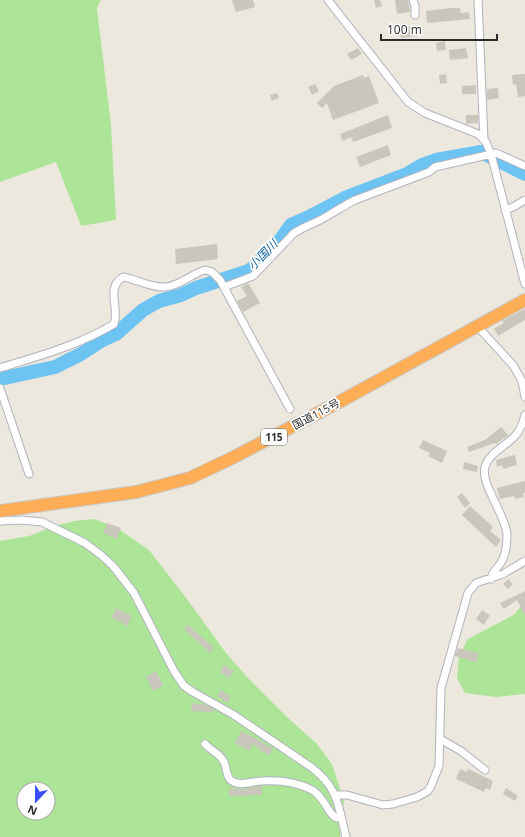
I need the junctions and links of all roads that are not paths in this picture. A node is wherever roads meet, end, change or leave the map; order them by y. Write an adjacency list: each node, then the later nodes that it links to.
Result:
1 (328, 0): 5 (street)
2 (413, 0): 4 (street)
3 (478, 0): 5 (street)
4 (415, 15)
5 (484, 140): 6 (street)
6 (491, 154): 7 (street); 9 (street); 11 (street)
7 (525, 166)
8 (525, 200): 9 (street)
9 (505, 210): 10 (street)
10 (525, 284)
11 (224, 287): 14 (street); 17 (street)
12 (525, 300): 13 (highway, 国道115号 / 115)
13 (477, 326): 16 (street); 20 (highway, 国道115号 / 115)
14 (0, 368)
15 (0, 388): 19 (street)
16 (525, 396)
17 (290, 409)
18 (525, 415): 23 (street)
19 (29, 474)
20 (0, 511)
21 (0, 521): 27 (street)
22 (525, 561): 23 (street)
23 (491, 579): 24 (street)
24 (440, 740): 26 (street); 27 (street)
25 (205, 744): 28 (street)
26 (485, 770)
27 (336, 795): 28 (street)
28 (342, 818): 29 (street)
29 (346, 837)

